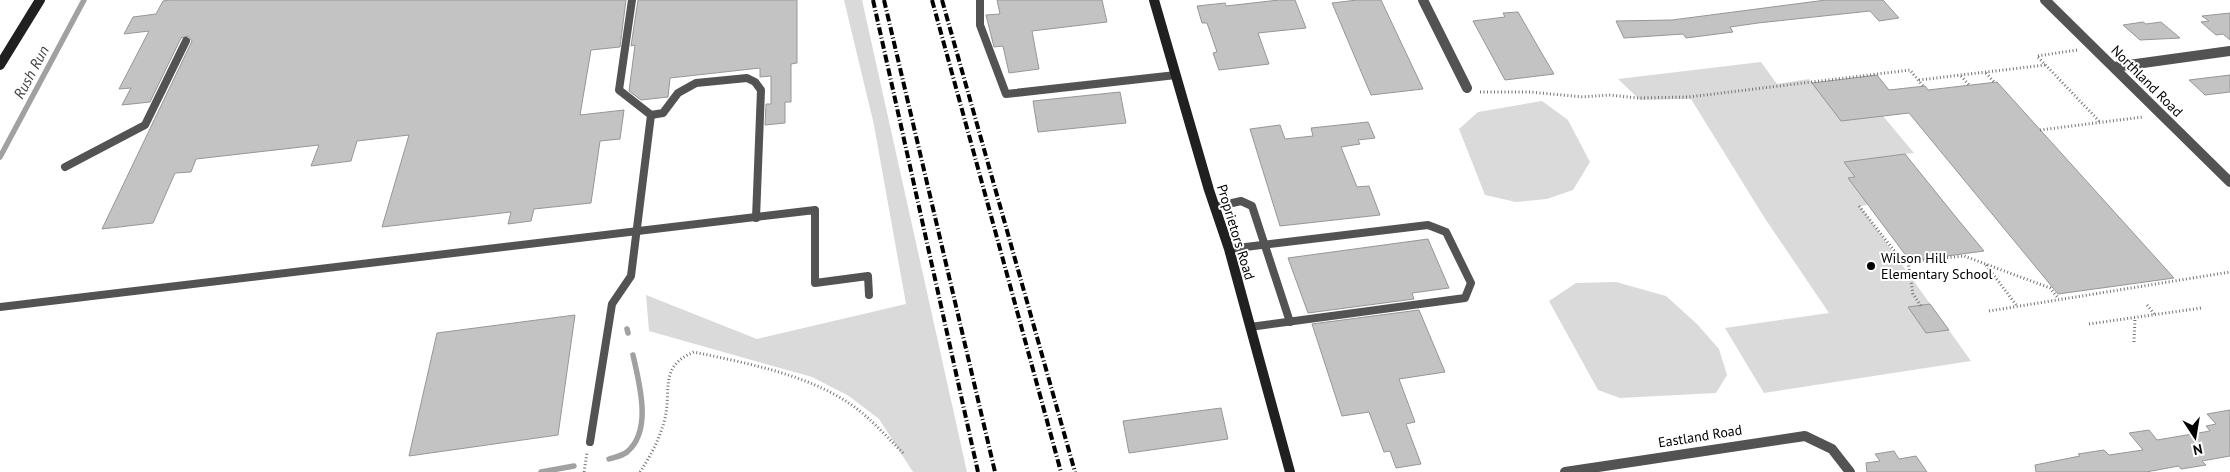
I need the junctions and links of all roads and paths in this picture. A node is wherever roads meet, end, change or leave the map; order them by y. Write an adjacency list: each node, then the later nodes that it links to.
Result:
1 (40, 0): 11 (street)
2 (632, 0): 21 (lane)
3 (980, 0): 14 (lane)
4 (1154, 0): 14 (street, Proprietors Road)
5 (1423, 0): 20 (street)
6 (2045, 0): 12 (street, Northland Road)
7 (186, 41): 25 (lane)
8 (2079, 50): 10 (path)
9 (2230, 51): 12 (street)
10 (2046, 65): 13 (path); 23 (path)
11 (0, 66)
12 (2114, 68): 26 (street, Northland Road)
13 (1986, 73): 15 (path); 17 (path)
14 (1176, 75): 28 (street, Proprietors Road)
15 (1961, 76): 16 (path); 18 (path)
16 (1919, 80): 19 (path); 20 (path)
17 (1994, 82)
18 (1969, 85)
19 (1923, 86)
20 (1467, 88)
21 (652, 115): 29 (lane); 30 (lane)
22 (2143, 117): 23 (path)
23 (2100, 122): 24 (path)
24 (2040, 130)
25 (64, 166)
26 (2230, 182)
27 (1859, 206): 33 (path)
28 (1215, 207): 31 (lane); 32 (street, Proprietors Road)
29 (756, 218): 30 (lane); 36 (lane)
30 (638, 231): 41 (lane); 50 (lane)
31 (1266, 244): 32 (lane); 46 (lane); 46 (lane)
32 (1229, 249): 48 (street, Proprietors Road)
33 (1908, 262): 34 (path); 39 (path)
34 (1985, 264): 37 (path); 40 (path)
35 (2230, 272): 37 (path)
36 (869, 295)
37 (2059, 298): 40 (path)
38 (2147, 305): 44 (path)
39 (1921, 306)
40 (2018, 306): 43 (path)
41 (0, 307)
42 (2201, 308): 44 (path)
43 (1989, 311)
44 (2155, 315): 45 (path)
45 (2135, 318): 47 (path); 49 (path)
46 (1290, 322): 48 (lane)
47 (2089, 324)
48 (1250, 327): 54 (street, Proprietors Road)
49 (2134, 342)
50 (590, 442): 52 (path)
51 (903, 453): 53 (path)
52 (584, 472)
53 (640, 472)
54 (1290, 472)
55 (1565, 472): 56 (street, Eastland Road)
56 (1850, 472)

